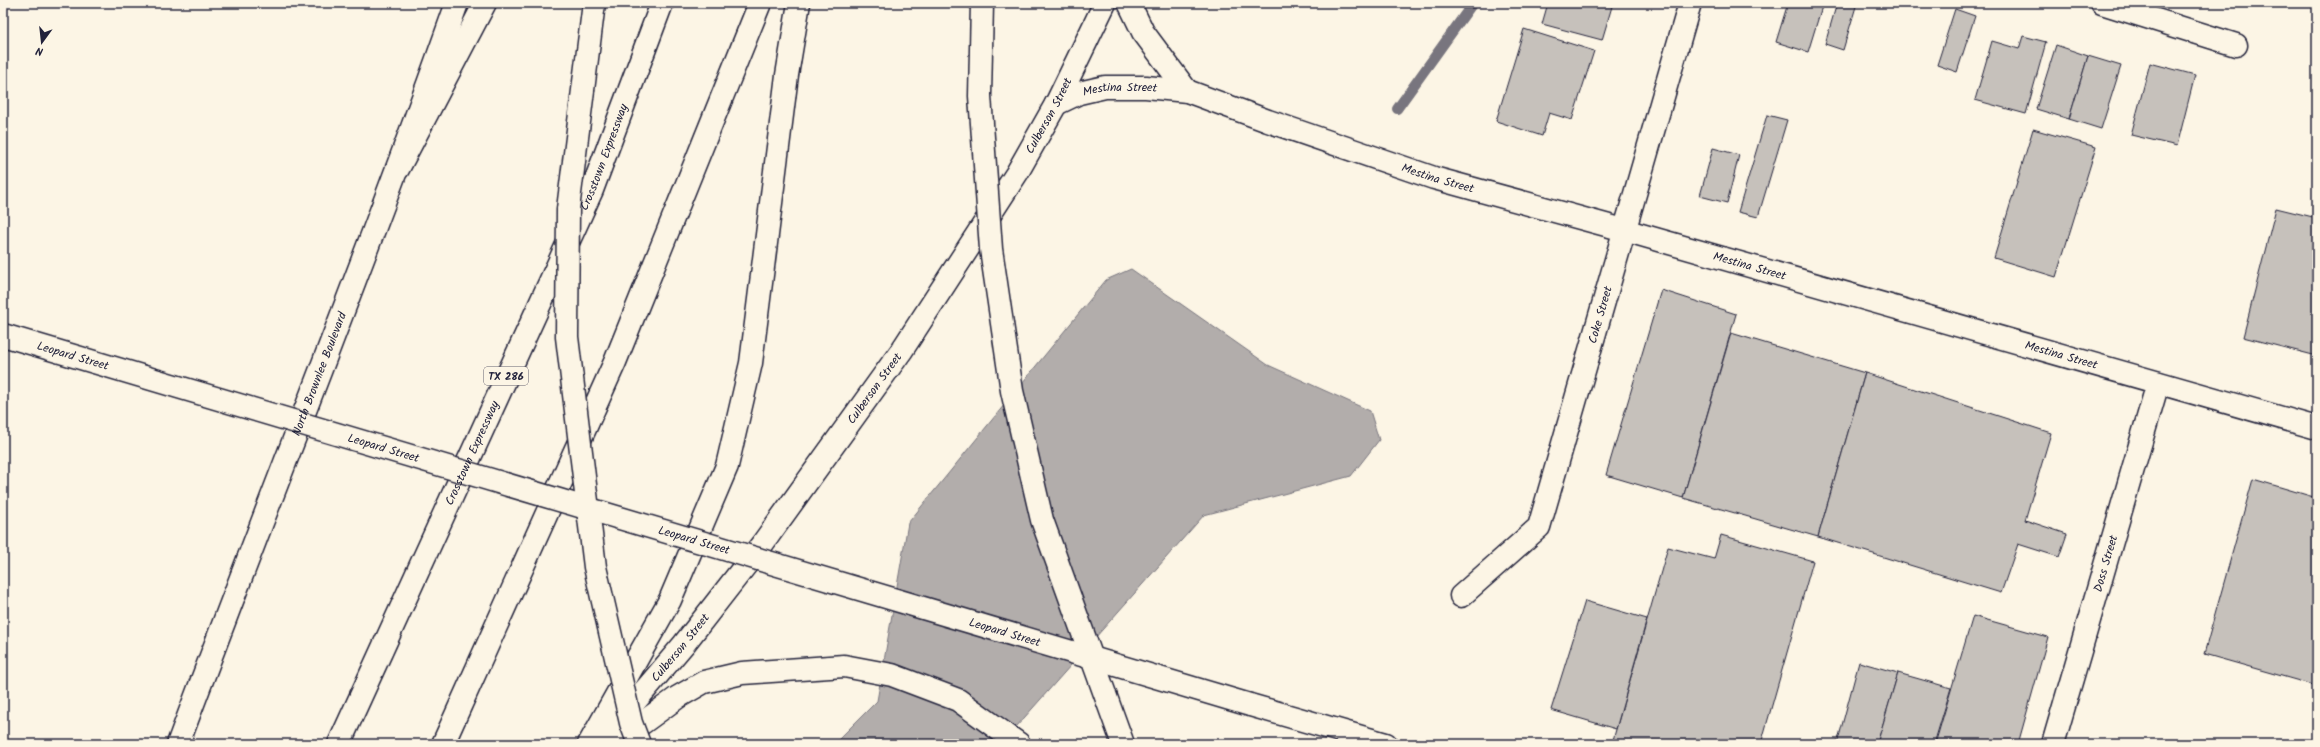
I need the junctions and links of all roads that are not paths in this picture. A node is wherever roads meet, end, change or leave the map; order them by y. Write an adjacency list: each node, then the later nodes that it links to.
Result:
1 (457, 3): 15 (main road, North Brownlee Boulevard)
2 (485, 3): 15 (main road)
3 (594, 3): 27 (main road, bridge)
4 (662, 3): 22 (main road, Crosstown Expressway / TX 286)
5 (760, 3): 23 (main road)
6 (800, 3): 24 (main road)
7 (982, 3): 29 (main road, bridge)
8 (1105, 3): 14 (main road, Culberson Street)
9 (1129, 3): 13 (main road, Mestina Street)
10 (1690, 3): 16 (main road, Coke Street)
11 (2102, 3): 12 (main road)
12 (2236, 45)
13 (1187, 91): 14 (main road, Mestina Street); 16 (main road, Mestina Street)
14 (1056, 104): 25 (main road, Culberson Street)
15 (398, 169): 21 (main road, North Brownlee Boulevard)
16 (1624, 230): 18 (main road, Mestina Street); 20 (main road, Coke Street)
17 (3, 335): 30 (main road, Leopard Street, bridge)
18 (2158, 383): 19 (main road, Mestina Street); 31 (main road, Doss Street)
19 (2317, 428)
20 (1461, 596)
21 (178, 744)
22 (339, 744)
23 (443, 744)
24 (588, 744)
25 (599, 744)
26 (615, 744): 28 (main road)
27 (639, 744)
28 (1018, 744)
29 (1123, 744)
30 (1386, 744)
31 (2053, 744)

